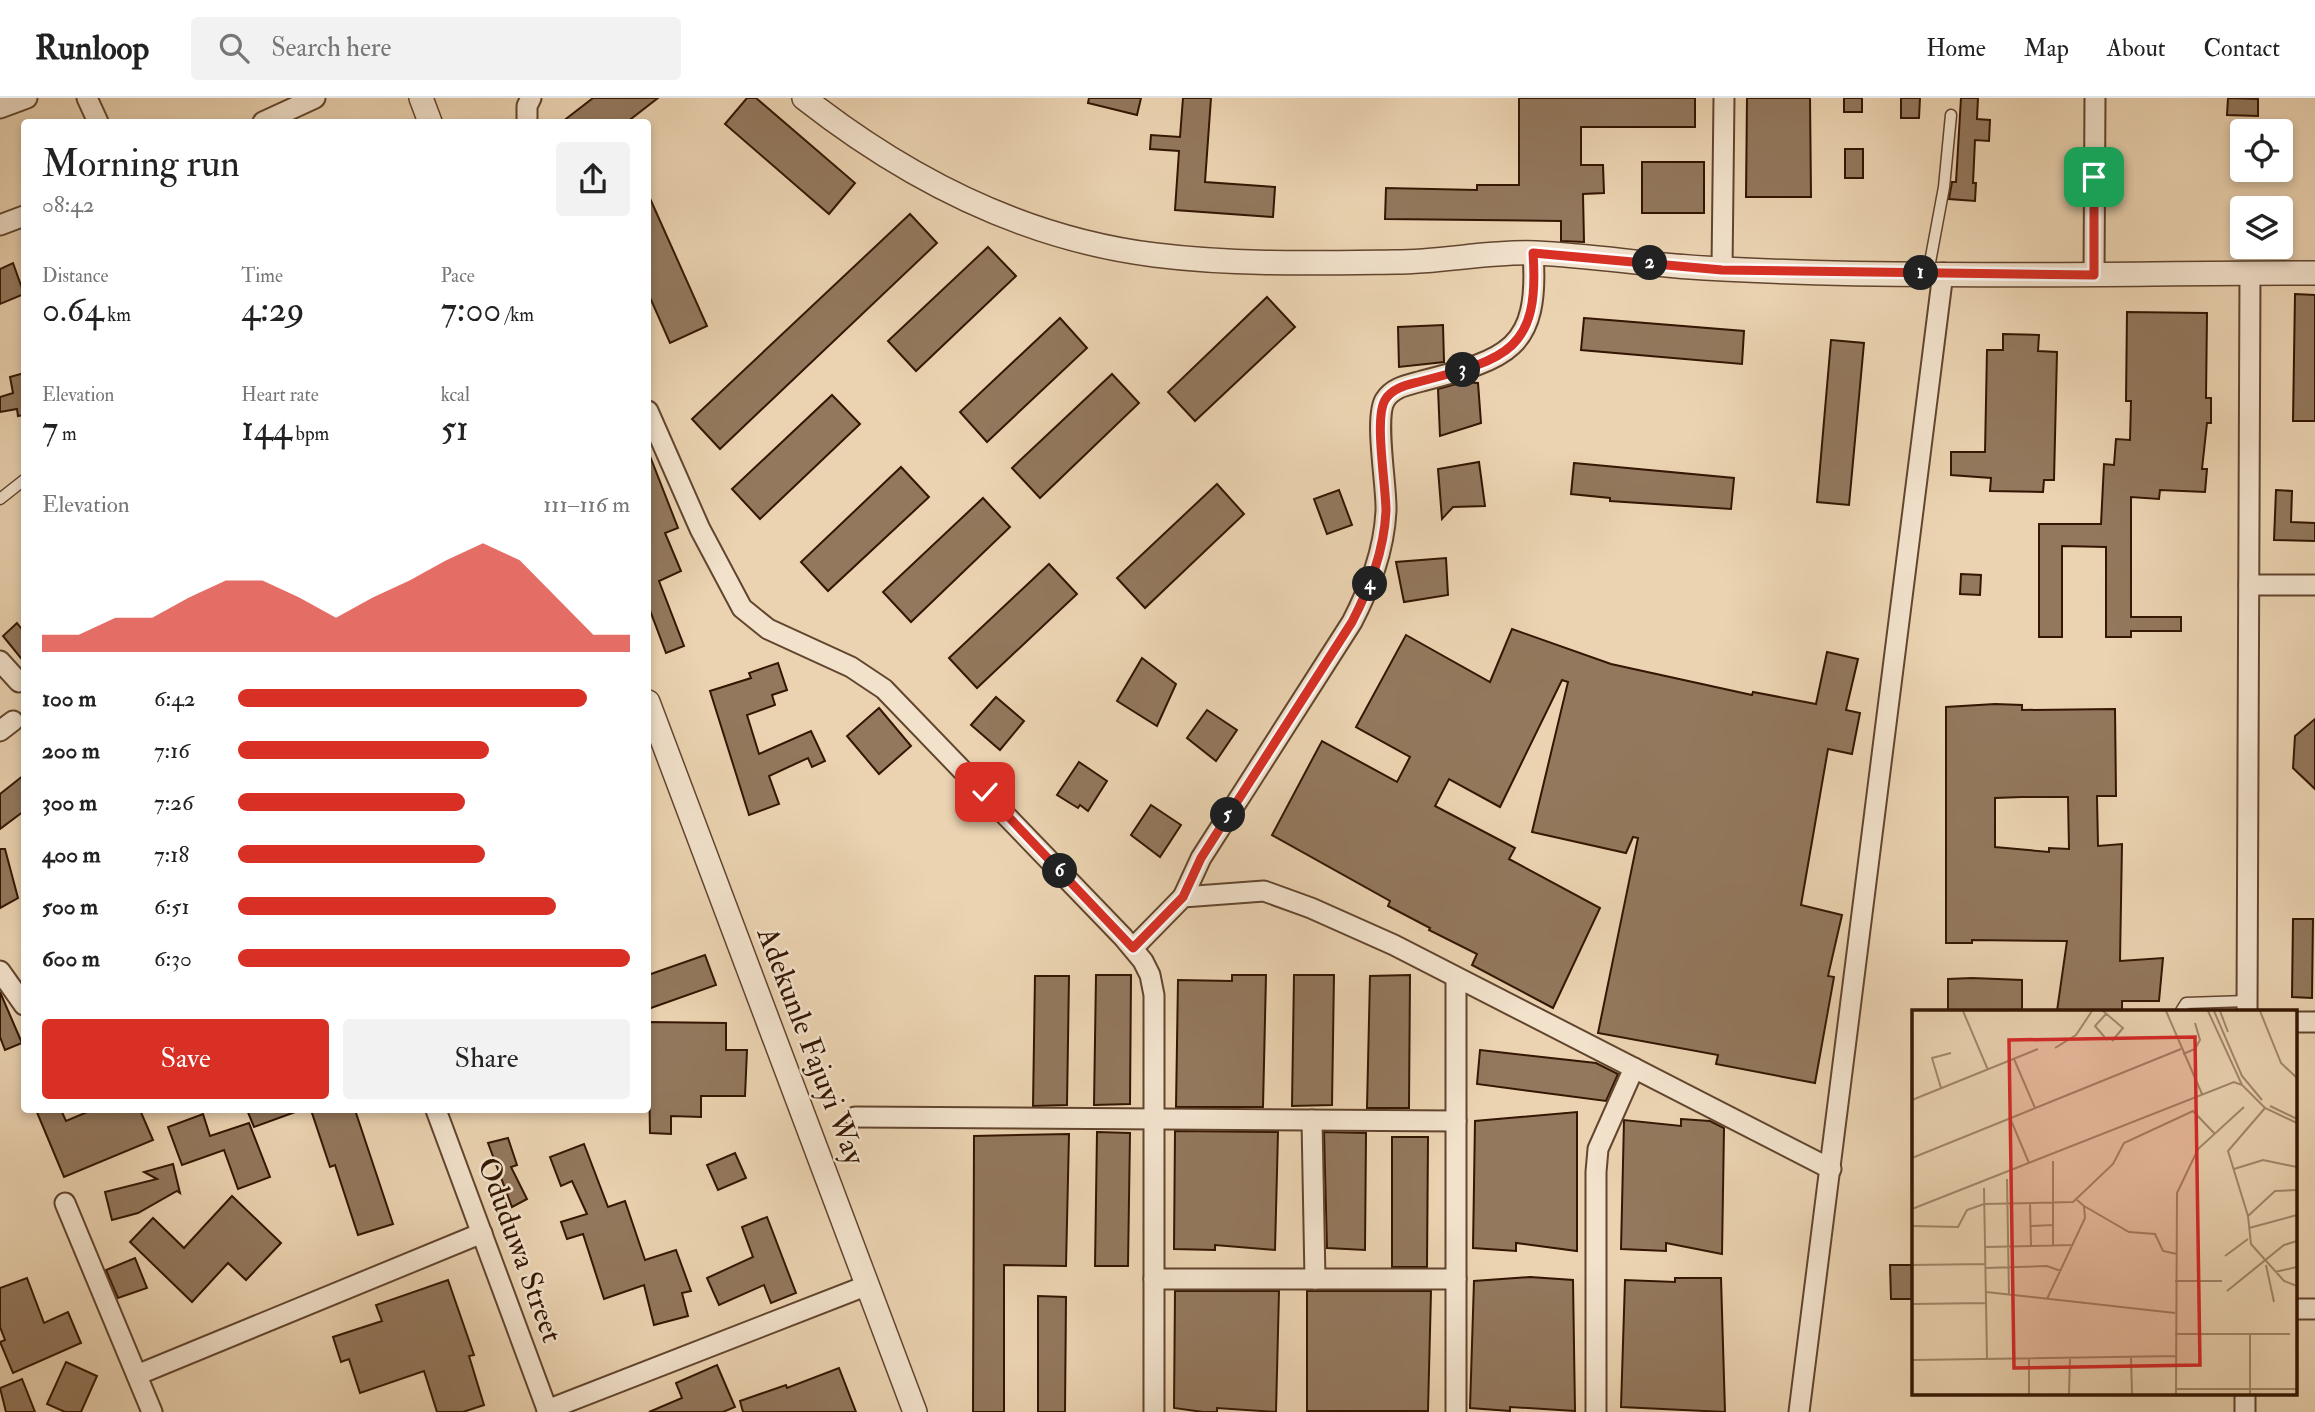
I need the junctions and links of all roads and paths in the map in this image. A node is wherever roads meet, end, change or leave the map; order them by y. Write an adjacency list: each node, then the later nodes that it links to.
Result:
1 (27, 98): 9 (street)
2 (87, 98): 11 (street)
3 (315, 98): 12 (street)
4 (421, 98): 13 (street)
5 (531, 98): 14 (street)
6 (804, 98): 17 (street)
7 (1724, 98): 18 (street)
8 (2095, 98): 22 (street)
9 (0, 108)
10 (1951, 115): 19 (lane)
11 (97, 119)
12 (270, 119)
13 (429, 119)
14 (527, 119)
15 (21, 217): 16 (street)
16 (0, 225)
17 (1533, 253): 18 (street); 31 (street)
18 (1722, 270): 19 (street)
19 (1936, 273): 22 (street); 44 (street)
20 (2250, 273): 21 (street); 22 (street); 26 (street)
21 (2315, 273)
22 (2094, 275)
23 (651, 418): 32 (street)
24 (21, 482): 25 (lane)
25 (0, 499)
26 (2249, 585): 27 (street); 36 (street)
27 (2315, 585)
28 (0, 661): 29 (street)
29 (19, 682)
30 (651, 710): 50 (street, Adekunle Fajuyi Way)
31 (1183, 897): 32 (street); 34 (street)
32 (1133, 948): 41 (street)
33 (0, 971): 35 (street)
34 (1456, 979): 38 (street); 43 (street)
35 (21, 1001)
36 (2247, 1006): 37 (lane)
37 (2182, 1010)
38 (1634, 1068): 44 (street); 58 (street)
39 (437, 1113): 46 (street, Oduduwa Street)
40 (855, 1117): 41 (street)
41 (1154, 1119): 42 (street); 47 (street)
42 (1312, 1120): 43 (street); 48 (street)
43 (1456, 1121): 49 (street)
44 (1831, 1169): 59 (street)
45 (65, 1203): 51 (street)
46 (482, 1233): 51 (street); 53 (street, Oduduwa Street)
47 (1154, 1279): 48 (street); 56 (street)
48 (1315, 1279): 49 (street)
49 (1456, 1279): 57 (street)
50 (868, 1285): 53 (street); 55 (street, Adekunle Fajuyi Way)
51 (137, 1375): 54 (street)
52 (2245, 1394): 60 (street)
53 (547, 1411)
54 (152, 1412)
55 (915, 1412)
56 (1154, 1412)
57 (1456, 1412)
58 (1596, 1412)
59 (1799, 1412)
60 (2245, 1412)

